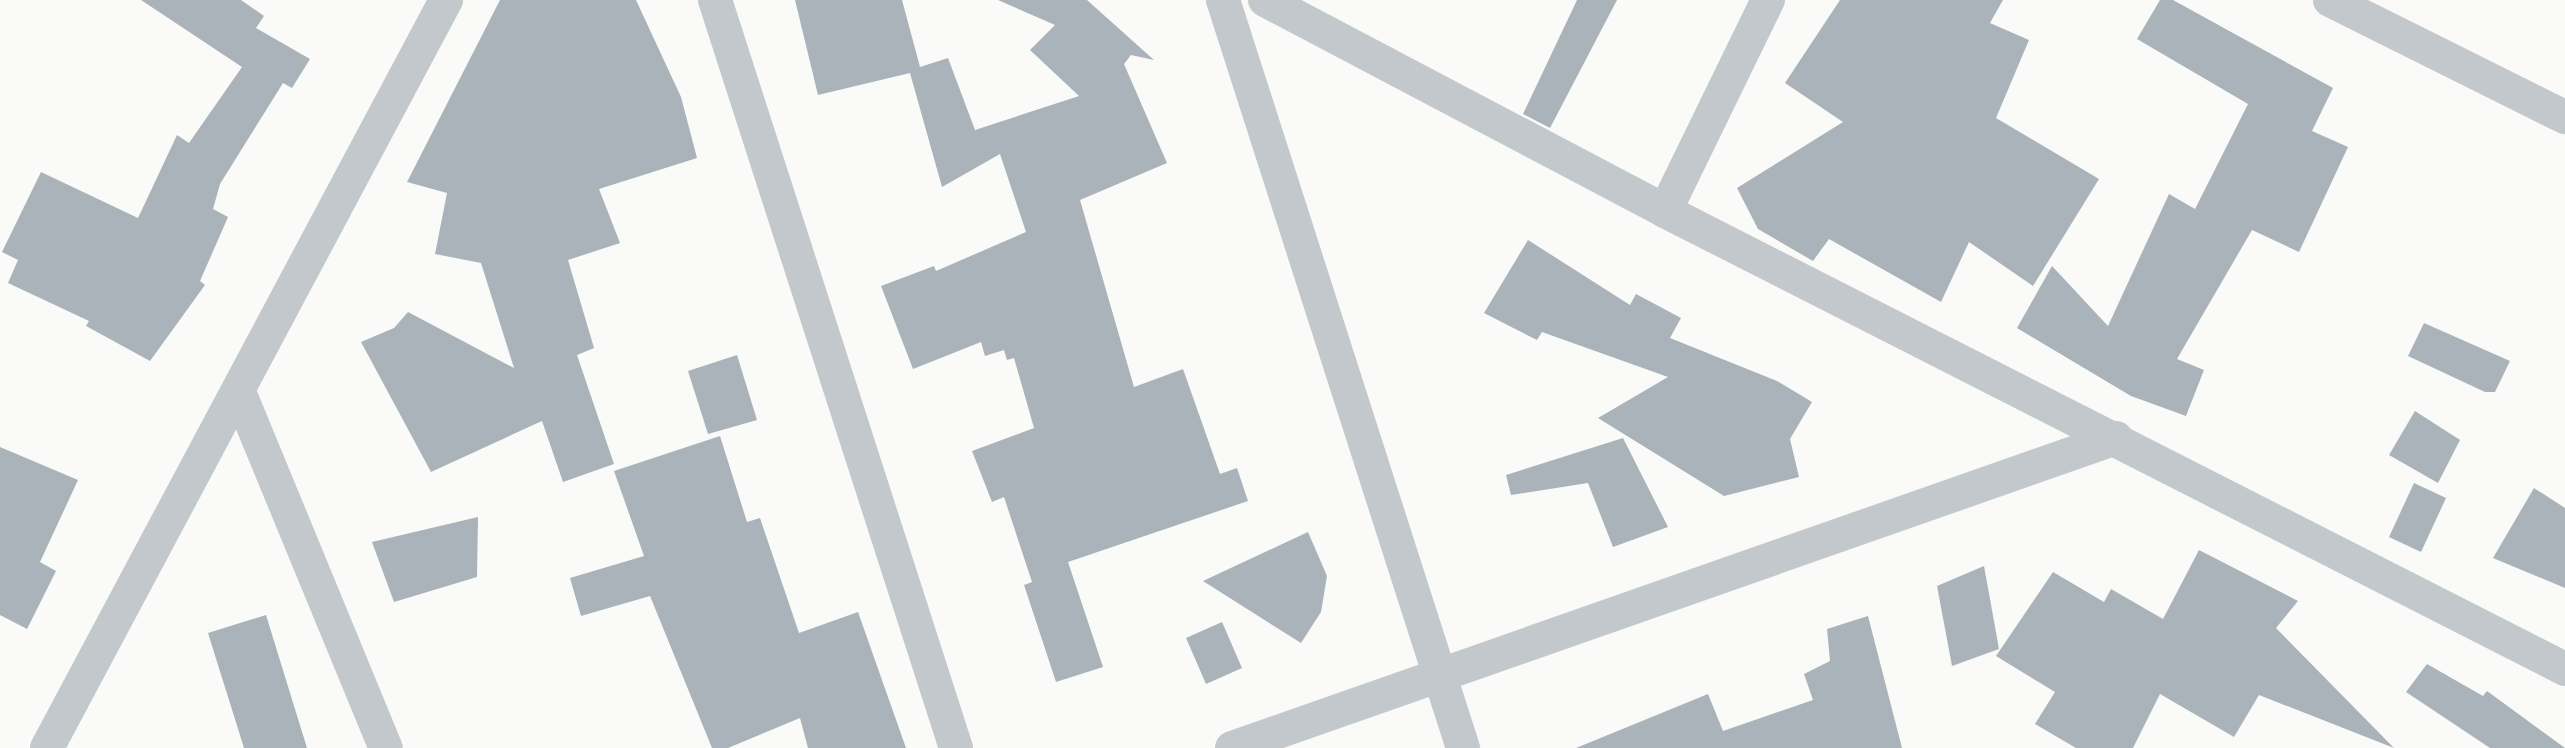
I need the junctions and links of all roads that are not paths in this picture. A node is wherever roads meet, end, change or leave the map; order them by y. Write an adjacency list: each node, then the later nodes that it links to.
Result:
1 (446, 0): 9 (street)
2 (715, 0): 15 (street)
3 (1223, 0): 12 (street)
4 (1265, 0): 8 (street)
5 (1768, 0): 8 (street)
6 (2330, 0): 7 (street)
7 (2565, 117)
8 (1665, 211): 10 (street)
9 (239, 392): 13 (street); 14 (street)
10 (2116, 438): 11 (street); 12 (street)
11 (2565, 669)
12 (1440, 676): 16 (street); 17 (street)
13 (47, 748)
14 (386, 748)
15 (956, 748)
16 (1232, 748)
17 (1463, 748)

